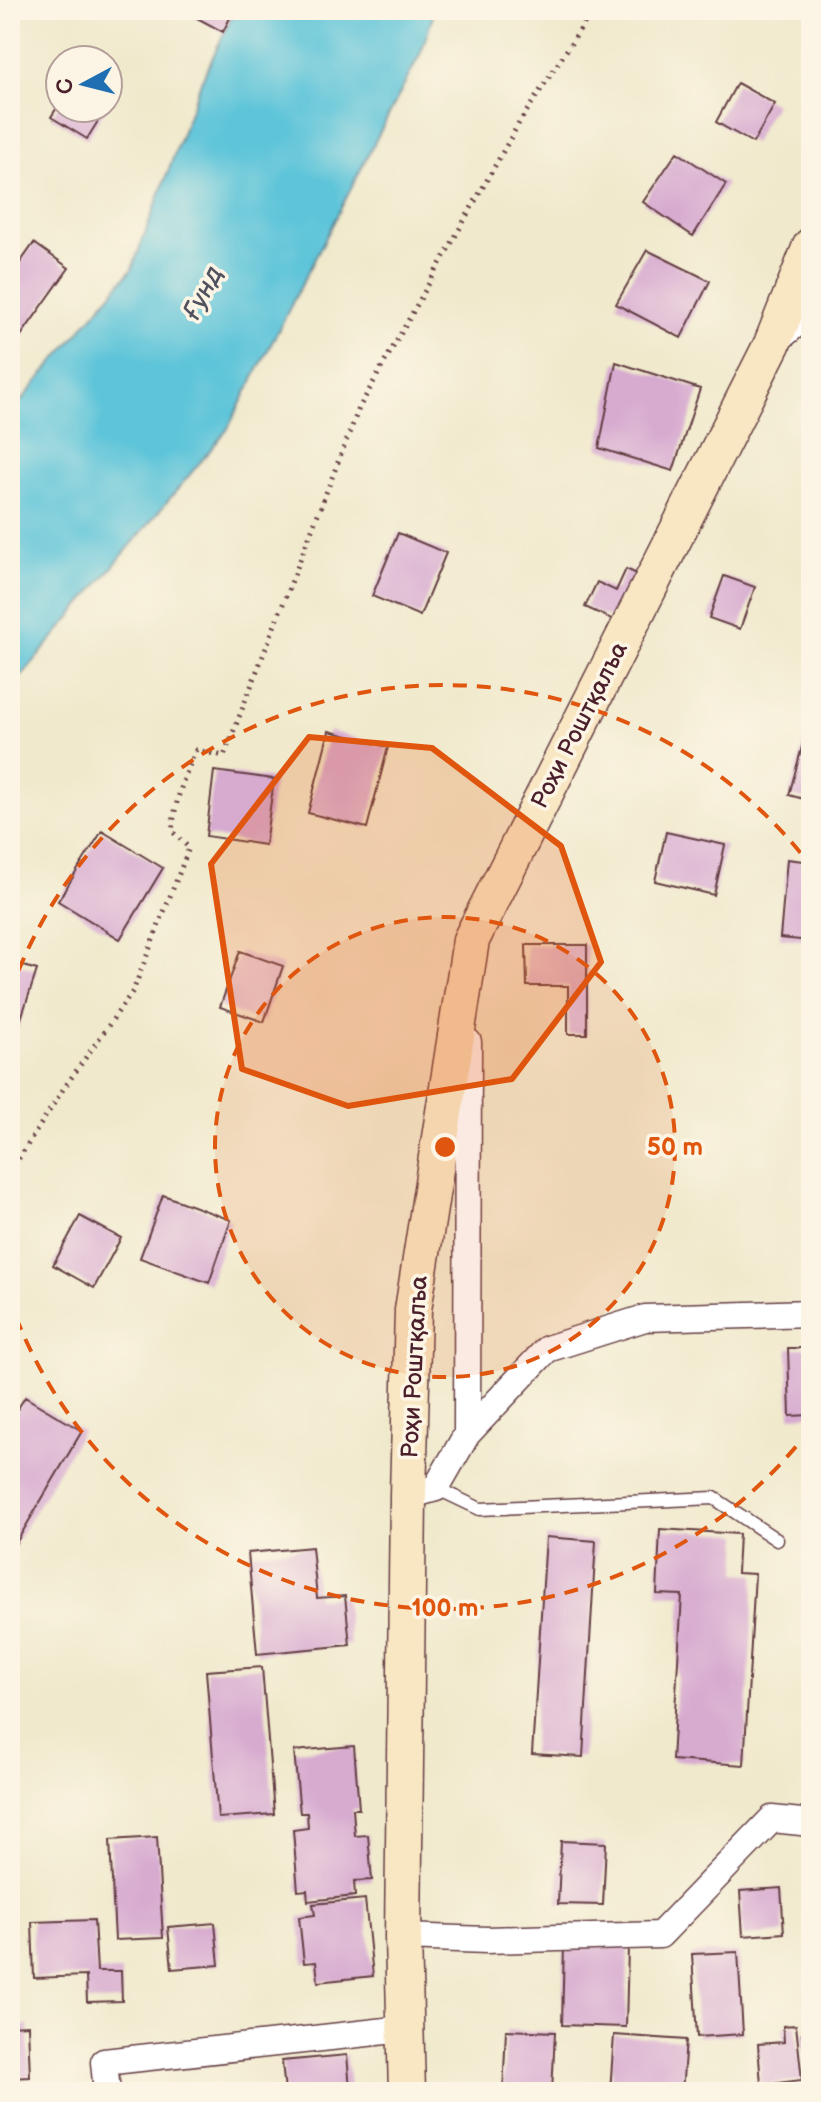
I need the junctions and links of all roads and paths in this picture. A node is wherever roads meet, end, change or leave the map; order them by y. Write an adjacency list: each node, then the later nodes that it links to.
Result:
1 (593, 10): 6 (path)
2 (811, 246): 4 (main road, Роҳи Роштқалъа)
3 (811, 311): 4 (street)
4 (772, 344): 5 (main road, Роҳи Роштқалъа)
5 (471, 940): 8 (street); 9 (main road, Роҳи Роштқалъа)
6 (10, 1172)
7 (811, 1313): 8 (street)
8 (467, 1434): 9 (street)
9 (422, 1492): 10 (lane); 12 (main road, Роҳи Роштқалъа)
10 (777, 1540)
11 (811, 1823): 12 (street)
12 (403, 1937): 13 (main road, Роҳи Роштқалъа)
13 (404, 2029): 14 (street); 15 (main road, Роҳи Роштқалъа)
14 (107, 2092)
15 (407, 2092)

